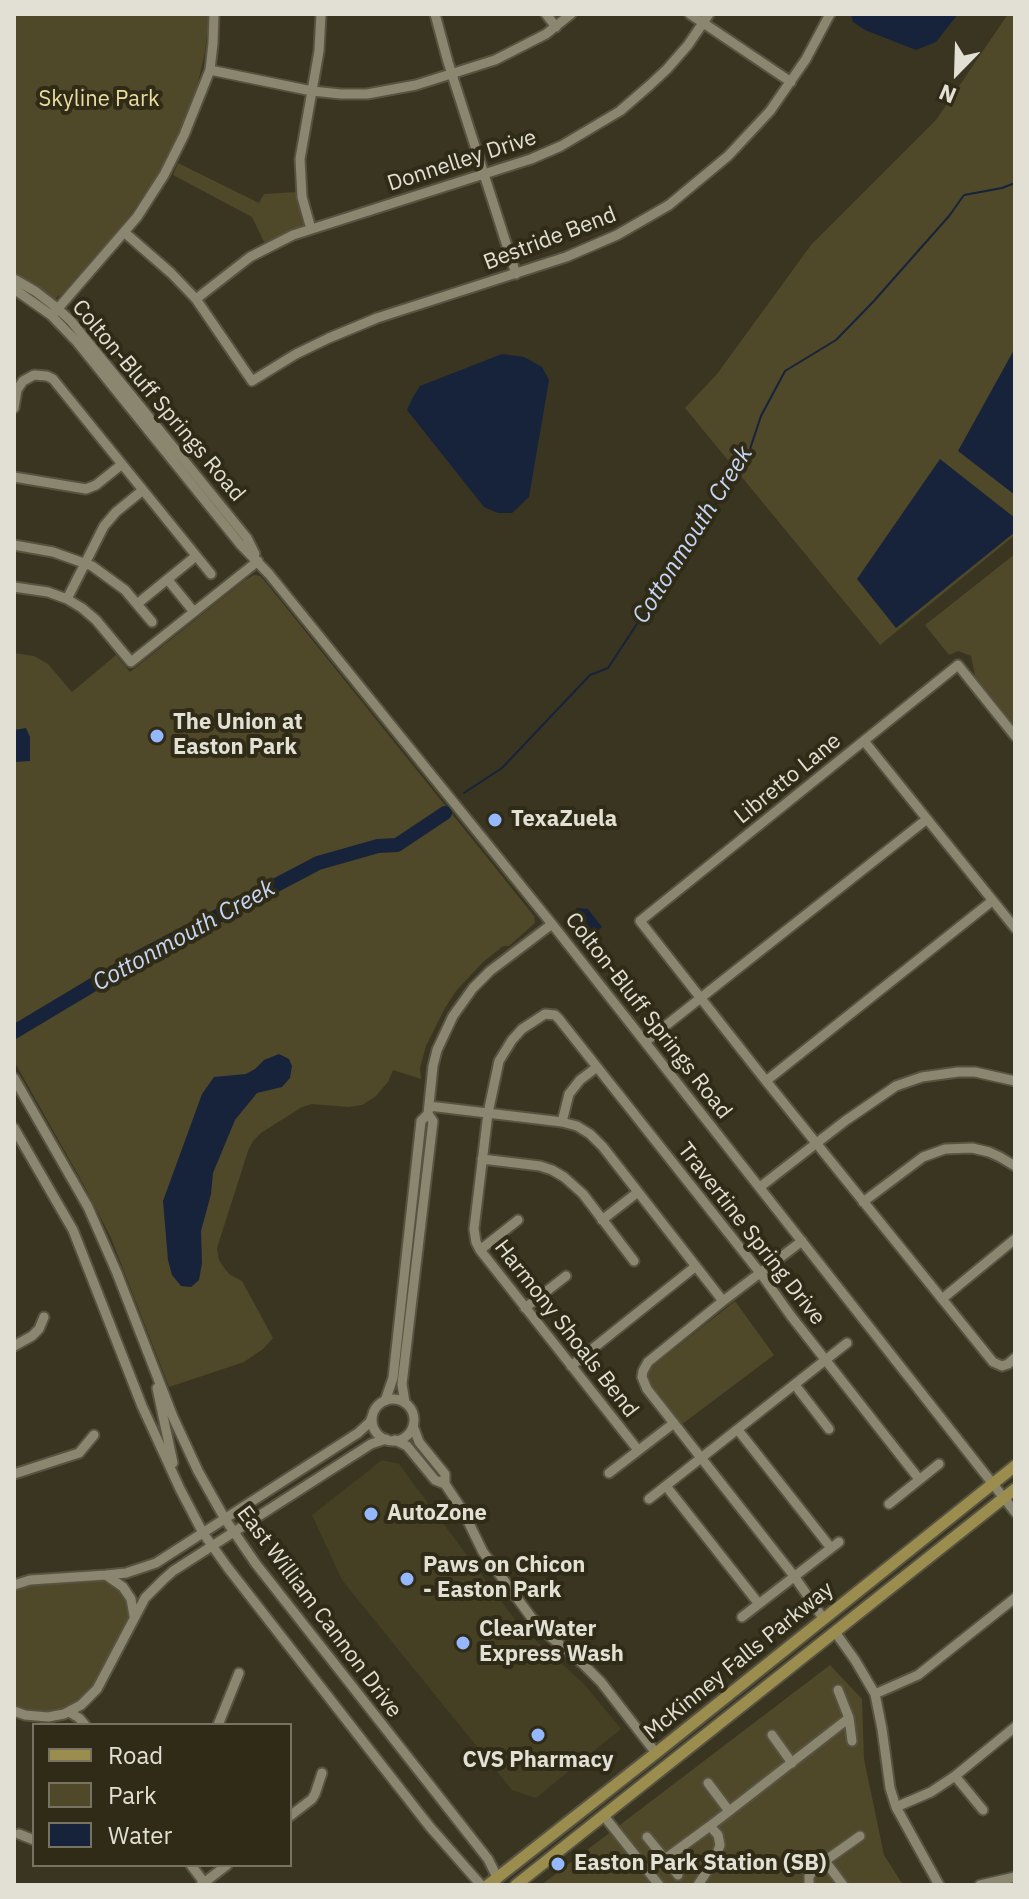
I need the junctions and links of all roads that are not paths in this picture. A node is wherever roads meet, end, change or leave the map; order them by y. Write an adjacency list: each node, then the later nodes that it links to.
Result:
1 (214, 14): 10 (street)
2 (321, 14): 13 (street)
3 (435, 14): 11 (street)
4 (546, 14): 9 (street)
5 (571, 14): 9 (street)
6 (690, 14): 8 (street)
7 (830, 14): 12 (street, Bestride Bend)
8 (706, 19): 12 (street); 14 (street, Donnelley Drive)
9 (556, 27): 11 (street)
10 (210, 70): 13 (street); 16 (street)
11 (452, 74): 13 (street); 14 (street)
12 (791, 82): 17 (street, Bestride Bend)
13 (312, 91): 15 (street)
14 (485, 175): 15 (street, Donnelley Drive); 17 (street)
15 (311, 229): 20 (street, Donnelley Drive)
16 (124, 232): 20 (street); 21 (street)
17 (516, 274): 20 (street, Bestride Bend)
18 (14, 279): 21 (street, Colton-Bluff Springs Road)
19 (14, 289): 21 (street, Colton-Bluff Springs Road)
20 (196, 299)
21 (54, 312): 28 (street, Colton-Bluff Springs Road)
22 (14, 408): 23 (street)
23 (121, 465): 24 (street); 25 (street)
24 (14, 477)
25 (143, 490): 27 (street); 29 (street)
26 (14, 545): 29 (street)
27 (196, 556): 30 (street); 31 (street)
28 (258, 561): 35 (street); 41 (street, Colton-Bluff Springs Road)
29 (85, 563): 33 (street); 34 (street)
30 (211, 574)
31 (168, 580): 34 (street); 35 (street)
32 (14, 587): 33 (street)
33 (67, 599): 35 (street)
34 (137, 604): 36 (street)
35 (194, 612)
36 (152, 622)
37 (1015, 736): 38 (street, Libretto Lane)
38 (864, 741): 39 (street); 43 (street, Libretto Lane)
39 (927, 819): 40 (street); 43 (street)
40 (992, 901): 42 (street); 48 (street)
41 (552, 924): 45 (street, Colton-Bluff Springs Road); 50 (street)
42 (1015, 928)
43 (701, 999): 45 (street); 48 (street)
44 (551, 1014): 46 (street, Travertine Spring Drive); 51 (street, Harmony Shoals Bend)
45 (645, 1042): 57 (street, Colton-Bluff Springs Road)
46 (597, 1067): 52 (street); 67 (street, Travertine Spring Drive)
47 (15, 1080): 73 (street, East William Cannon Drive)
48 (766, 1081): 54 (street)
49 (1015, 1081): 54 (street)
50 (428, 1110): 51 (street); 80 (street); 81 (street)
51 (488, 1113): 52 (street); 55 (street, Harmony Shoals Bend)
52 (562, 1122): 58 (street)
53 (14, 1128): 99 (street, East William Cannon Drive)
54 (816, 1143): 57 (street); 59 (street)
55 (482, 1159): 61 (street); 64 (street, Harmony Shoals Bend)
56 (1015, 1166): 59 (street)
57 (760, 1187): 63 (street, Colton-Bluff Springs Road)
58 (638, 1192): 61 (street); 66 (street)
59 (863, 1202): 69 (street)
60 (518, 1220): 64 (street)
61 (602, 1220): 65 (street)
62 (1015, 1239): 69 (street)
63 (802, 1241): 67 (street); 96 (street, Colton-Bluff Springs Road)
64 (480, 1250): 71 (street, Harmony Shoals Bend)
65 (634, 1261)
66 (696, 1266): 70 (street); 78 (street)
67 (761, 1274): 70 (street); 77 (street, Travertine Spring Drive)
68 (566, 1276): 71 (street)
69 (942, 1299): 76 (street)
70 (723, 1301): 83 (street)
71 (525, 1308): 78 (street, Harmony Shoals Bend)
72 (44, 1317): 75 (street)
73 (144, 1340): 99 (street, East William Cannon Drive); 105 (street, East William Cannon Drive)
74 (847, 1343): 77 (street)
75 (14, 1346)
76 (1015, 1358)
77 (826, 1360): 79 (street); 95 (street, Travertine Spring Drive)
78 (571, 1366): 89 (street, Harmony Shoals Bend)
79 (795, 1385): 85 (street); 86 (street)
80 (385, 1401): 81 (street); 82 (street)
81 (405, 1403): 84 (street)
82 (372, 1417): 88 (street); 105 (street)
83 (674, 1423): 89 (street); 90 (street)
84 (413, 1426): 88 (street); 97 (street)
85 (829, 1429)
86 (738, 1430): 90 (street); 110 (street)
87 (94, 1435): 94 (street)
88 (390, 1440): 97 (street); 106 (street)
89 (638, 1450): 93 (street)
90 (702, 1458): 98 (street); 110 (street)
91 (939, 1464): 95 (street)
92 (1015, 1466): 96 (main road, McKinney Falls Parkway)
93 (609, 1473)
94 (14, 1474)
95 (919, 1479): 103 (street)
96 (993, 1483): 101 (street, Colton-Bluff Springs Road); 116 (main road, McKinney Falls Parkway)
97 (445, 1484): 130 (street)
98 (666, 1486): 102 (street); 113 (street)
99 (180, 1489): 107 (street, East William Cannon Drive)
100 (1015, 1489): 101 (main road, McKinney Falls Parkway)
101 (1003, 1498): 104 (street, Colton-Bluff Springs Road); 117 (main road, McKinney Falls Parkway)
102 (649, 1499)
103 (889, 1504)
104 (1015, 1512)
105 (225, 1519): 106 (street, East William Cannon Drive); 107 (street)
106 (234, 1532): 108 (street); 151 (street, East William Cannon Drive)
107 (203, 1533): 108 (street, East William Cannon Drive); 109 (street)
108 (213, 1547): 114 (street); 153 (street, East William Cannon Drive)
109 (106, 1575): 111 (street); 114 (street)
110 (794, 1576): 113 (street); 116 (street)
111 (14, 1585)
112 (1015, 1598): 120 (street)
113 (759, 1604): 115 (street)
114 (134, 1616): 121 (street)
115 (742, 1617)
116 (823, 1618): 117 (main road); 130 (main road, McKinney Falls Parkway)
117 (835, 1632): 120 (street); 139 (main road, McKinney Falls Parkway)
118 (239, 1673): 126 (street)
119 (838, 1690): 124 (street)
120 (875, 1694): 135 (street)
121 (81, 1705): 123 (street); 125 (street)
122 (14, 1711): 123 (street)
123 (69, 1712): 125 (street)
124 (849, 1718): 129 (street); 131 (street)
125 (84, 1723)
126 (219, 1723)
127 (1015, 1727): 133 (street)
128 (772, 1735): 131 (street)
129 (852, 1741)
130 (656, 1753): 151 (main road, McKinney Falls Parkway)
131 (792, 1763): 137 (street)
132 (322, 1773): 138 (street)
133 (955, 1776): 135 (street); 136 (street)
134 (708, 1783): 137 (street)
135 (896, 1807): 159 (street)
136 (983, 1810)
137 (729, 1811): 140 (street)
138 (292, 1814)
139 (604, 1816): 154 (main road, McKinney Falls Parkway); 155 (street)
140 (710, 1826): 145 (street); 156 (street)
141 (19, 1834): 144 (street)
142 (860, 1836): 146 (street)
143 (647, 1837): 145 (street)
144 (32, 1839)
145 (665, 1859): 149 (street)
146 (825, 1861): 157 (street); 158 (street)
147 (192, 1867): 152 (street)
148 (225, 1867): 152 (street)
149 (678, 1875)
150 (1015, 1877): 160 (street)
151 (493, 1882)
152 (204, 1884)
153 (481, 1885)
154 (516, 1885)
155 (659, 1885)
156 (698, 1885)
157 (809, 1885)
158 (843, 1885)
159 (939, 1885)
160 (980, 1885)

